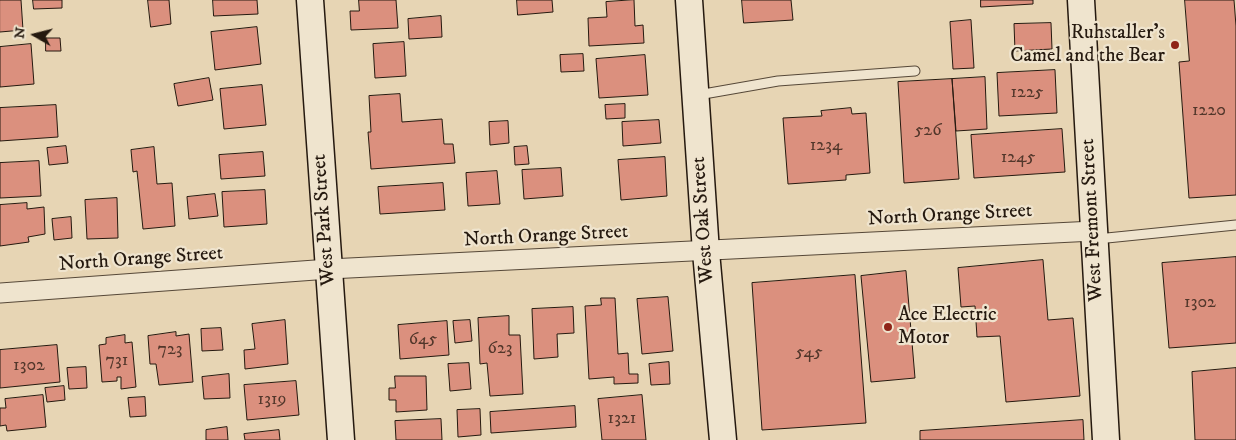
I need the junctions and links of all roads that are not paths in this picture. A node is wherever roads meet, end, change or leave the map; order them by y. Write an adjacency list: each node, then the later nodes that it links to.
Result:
1 (310, 0): 9 (street, West Park Street)
2 (689, 0): 5 (street, West Oak Street)
3 (1081, 0): 7 (street, West Fremont Street)
4 (915, 71): 5 (lane)
5 (696, 95): 8 (street, West Oak Street)
6 (1236, 225): 7 (lane)
7 (1094, 235): 8 (street, North Orange Street); 13 (street, West Fremont Street)
8 (706, 252): 9 (street, North Orange Street); 12 (street, West Oak Street)
9 (329, 269): 10 (street, North Orange Street); 11 (street, West Park Street)
10 (0, 293)
11 (341, 440)
12 (723, 440)
13 (1106, 440)

